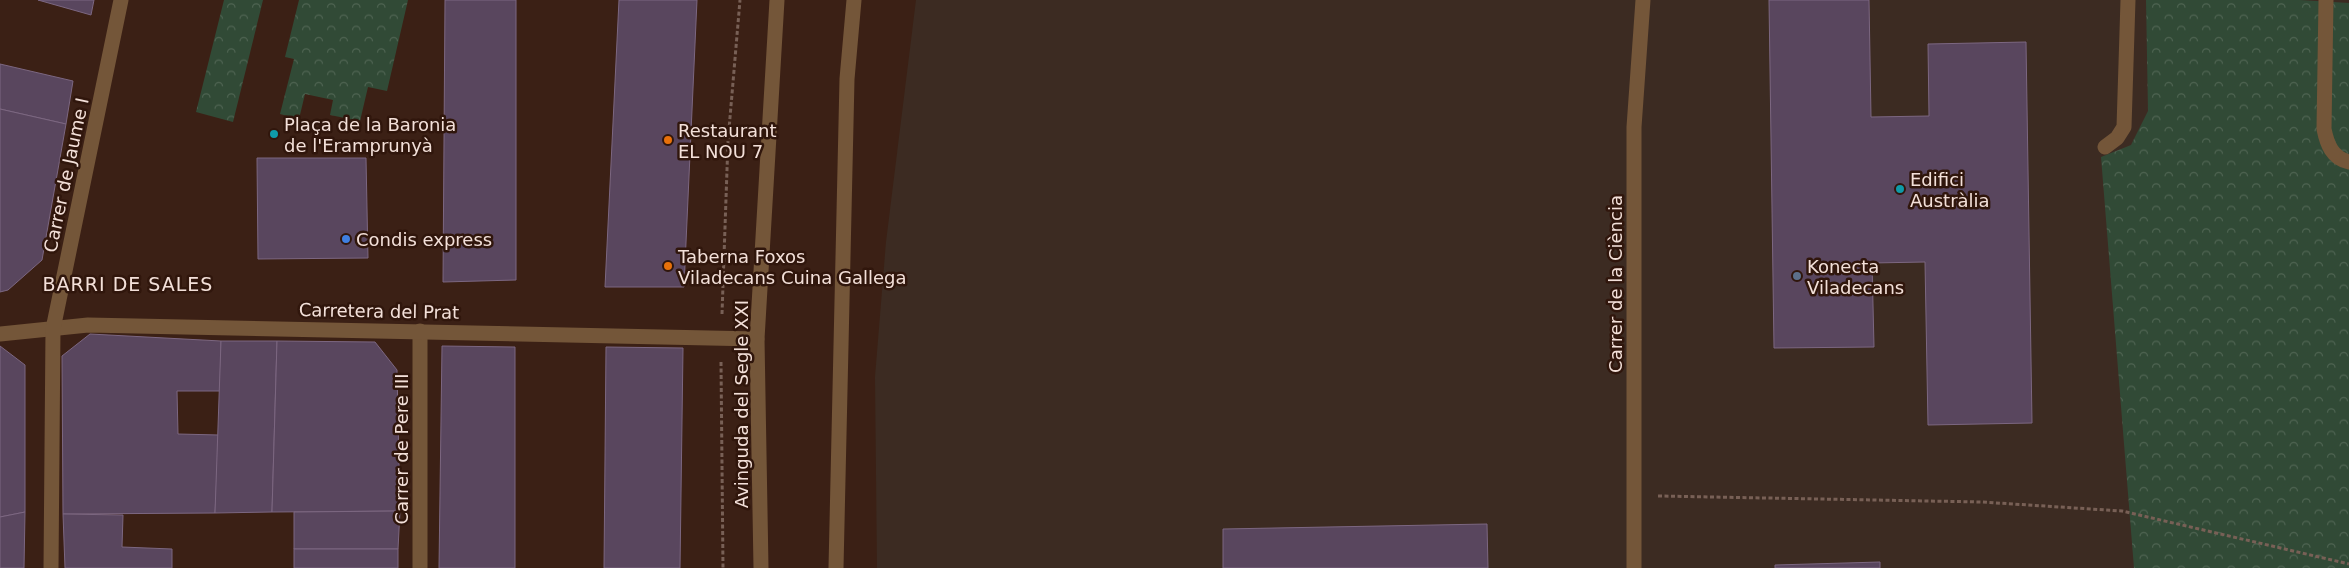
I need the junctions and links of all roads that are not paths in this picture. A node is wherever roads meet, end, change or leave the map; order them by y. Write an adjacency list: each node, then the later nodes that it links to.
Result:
1 (120, 0): 9 (street, Carrer de Jaume I)
2 (777, 0): 12 (street, Avinguda del Segle XXI)
3 (854, 0): 16 (street)
4 (1643, 0): 17 (street, Carrer de la Ciència)
5 (2128, 0): 7 (street)
6 (2326, 0): 8 (street)
7 (2105, 146)
8 (2349, 162)
9 (53, 329): 10 (street, Carretera del Prat); 11 (street, Carretera del Prat); 13 (street, Carrer de Jaume I)
10 (420, 330): 12 (street, Carretera del Prat); 14 (street, Carrer de Pere III)
11 (0, 334)
12 (757, 339): 15 (street, Avinguda del Segle XXI)
13 (51, 568)
14 (420, 568)
15 (761, 568)
16 (836, 568)
17 (1634, 568)

